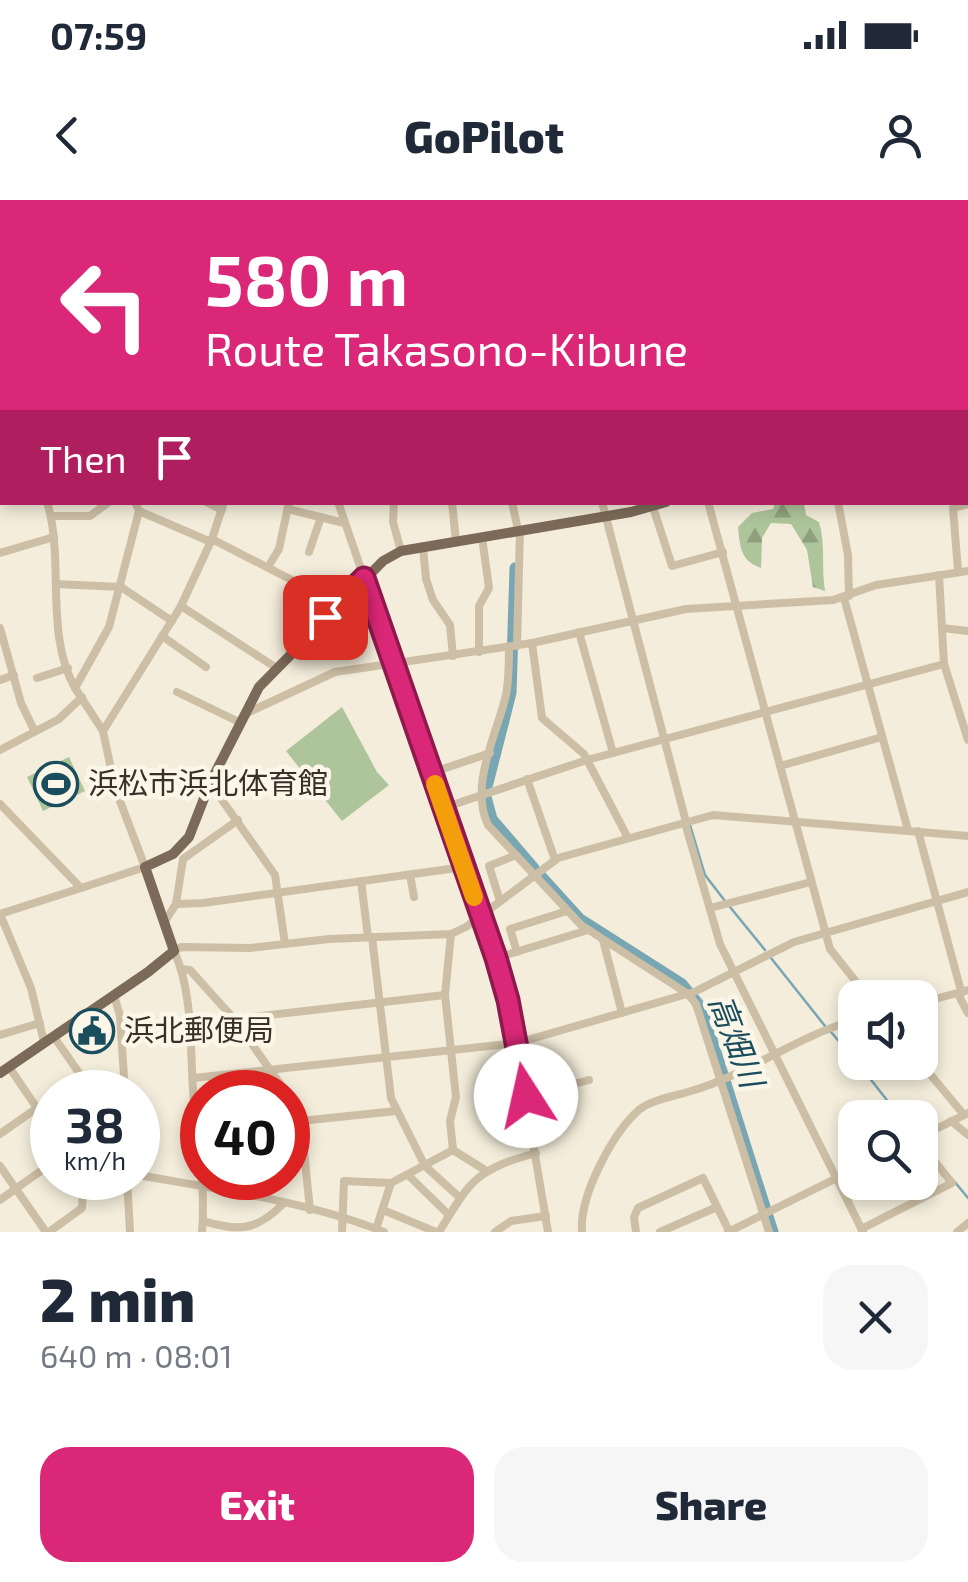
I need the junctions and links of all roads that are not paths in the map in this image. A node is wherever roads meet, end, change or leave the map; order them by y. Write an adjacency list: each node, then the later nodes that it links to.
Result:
1 (48, 505): 16 (street)
2 (105, 505): 16 (street)
3 (339, 505): 19 (street)
4 (394, 505): 26 (street)
5 (452, 505): 24 (street)
6 (513, 505): 20 (street)
7 (603, 505): 18 (street)
8 (659, 505): 15 (main road)
9 (709, 505): 28 (street)
10 (839, 505): 36 (street)
11 (959, 505): 31 (street)
12 (223, 506): 23 (street)
13 (288, 506): 17 (street); 30 (street)
14 (137, 507): 23 (street); 35 (street)
15 (654, 507): 18 (main road); 28 (street)
16 (51, 516): 21 (street)
17 (320, 517): 19 (street); 27 (street)
18 (606, 517): 20 (main road); 39 (street)
19 (344, 523): 33 (street)
20 (520, 530): 22 (main road); 48 (street)
21 (54, 537): 29 (street); 34 (street)
22 (482, 537): 24 (main road); 49 (street)
23 (211, 540): 30 (street); 38 (street)
24 (456, 542): 25 (main road)
25 (423, 548): 26 (main road); 50 (street)
26 (401, 551): 33 (main road)
27 (309, 552)
28 (722, 552): 37 (street)
29 (0, 553)
30 (268, 567): 46 (street)
31 (963, 571): 32 (street)
32 (940, 575): 36 (street); 42 (street)
33 (364, 578): 46 (main road); 52 (street)
34 (56, 584): 35 (street); 55 (street)
35 (120, 587): 40 (street); 60 (street)
36 (847, 597): 37 (street); 59 (street)
37 (736, 604): 39 (street); 63 (street)
38 (181, 606): 40 (street); 54 (street)
39 (633, 620): 44 (street); 69 (street)
40 (172, 621): 45 (street)
41 (0, 628): 56 (street)
42 (942, 628): 43 (street); 51 (street)
43 (968, 631)
44 (580, 632): 47 (street); 73 (street)
45 (162, 636): 53 (street); 67 (street)
46 (305, 636): 54 (main road)
47 (532, 644): 48 (street); 74 (street)
48 (513, 647): 49 (street); 72 (street)
49 (480, 652): 50 (street)
50 (454, 656): 52 (street)
51 (944, 664): 59 (street); 65 (street)
52 (394, 665): 64 (street); 76 (street)
53 (206, 667)
54 (275, 667): 64 (main road)
55 (68, 668): 57 (street); 60 (street)
56 (14, 675): 58 (street); 66 (street)
57 (37, 678)
58 (0, 680)
59 (868, 684): 63 (street); 68 (street)
60 (75, 688): 62 (street)
61 (178, 692): 64 (street)
62 (82, 697): 66 (street); 67 (street)
63 (766, 712): 69 (street); 75 (street)
64 (241, 718): 78 (main road)
65 (966, 728): 70 (street)
66 (34, 730): 71 (street)
67 (103, 731): 90 (street)
68 (882, 737): 75 (street); 85 (street)
69 (665, 739): 73 (street); 84 (street)
70 (968, 740)
71 (0, 750)
72 (490, 753): 76 (street); 79 (street)
73 (613, 753): 74 (street)
74 (587, 760): 77 (street); 87 (street)
75 (780, 766): 83 (street)
76 (431, 774): 81 (street)
77 (528, 779): 79 (street); 89 (street)
78 (210, 783): 82 (street); 90 (main road)
79 (481, 795): 81 (street); 88 (street)
80 (0, 804): 96 (street)
81 (443, 808): 91 (street)
82 (238, 820): 97 (street); 102 (street)
83 (795, 820): 84 (street); 85 (street); 95 (street)
84 (687, 822): 87 (street); 103 (street)
85 (913, 831): 86 (street); 101 (street)
86 (968, 836)
87 (628, 838): 89 (street)
88 (516, 856): 92 (street); 100 (street)
89 (555, 860): 92 (street)
90 (145, 866): 96 (street); 107 (main road)
91 (464, 867): 93 (street); 106 (street)
92 (533, 874): 100 (street); 104 (street)
93 (410, 875): 94 (street); 99 (street)
94 (361, 881): 97 (street); 111 (street)
95 (811, 882): 103 (street); 109 (street)
96 (81, 888): 105 (street)
97 (278, 892): 102 (street); 113 (street)
98 (968, 892): 101 (street)
99 (414, 897)
100 (500, 901): 106 (street)
101 (936, 901): 109 (street); 120 (street)
102 (176, 904): 107 (street)
103 (710, 908): 118 (street)
104 (568, 910): 108 (street); 115 (street)
105 (0, 914): 129 (street)
106 (481, 916): 110 (street); 116 (street)
107 (165, 922): 114 (main road)
108 (588, 930): 112 (street); 115 (street)
109 (825, 931): 118 (street); 119 (street)
110 (451, 934): 111 (street); 123 (street)
111 (370, 937): 113 (street); 125 (street)
112 (603, 940): 121 (street); 126 (street)
113 (285, 944): 114 (street)
114 (174, 951): 117 (street); 122 (main road)
115 (517, 952): 116 (street)
116 (496, 958): 133 (street)
117 (182, 969): 128 (street); 141 (street)
118 (733, 973): 121 (street); 135 (street)
119 (854, 980)
120 (965, 991): 124 (street); 127 (street)
121 (691, 993): 126 (street); 144 (street)
122 (114, 995): 132 (main road); 140 (street)
123 (445, 995): 125 (street); 134 (street)
124 (938, 998)
125 (379, 1003): 128 (street); 136 (street)
126 (622, 1013): 133 (street)
127 (968, 1013)
128 (234, 1019): 137 (street)
129 (40, 1024): 131 (street); 132 (street)
130 (838, 1025): 135 (street)
131 (0, 1035)
132 (49, 1040): 138 (main road); 139 (street)
133 (517, 1043): 134 (street); 146 (street)
134 (450, 1051): 136 (street); 156 (street)
135 (774, 1056): 144 (street); 164 (street)
136 (385, 1057): 137 (street); 148 (street)
137 (270, 1068): 142 (street)
138 (4, 1070): 147 (street)
139 (75, 1070)
140 (124, 1070)
141 (192, 1070)
142 (259, 1070)
143 (589, 1080): 146 (street)
144 (724, 1080): 180 (street); 196 (street)
145 (936, 1080): 150 (street)
146 (526, 1096): 157 (street)
147 (30, 1100)
148 (396, 1111): 151 (street); 160 (street)
149 (30, 1113): 154 (street)
150 (966, 1114): 152 (street)
151 (310, 1120)
152 (951, 1121): 153 (street); 155 (street)
153 (938, 1129)
154 (0, 1134)
155 (968, 1134)
156 (453, 1150): 160 (street); 161 (street)
157 (536, 1153): 161 (street); 182 (street)
158 (938, 1164): 167 (street)
159 (0, 1166): 166 (street)
160 (426, 1166): 162 (street); 168 (street)
161 (484, 1170): 168 (street)
162 (409, 1176): 165 (street); 181 (street)
163 (30, 1178): 166 (street)
164 (836, 1178): 180 (street); 188 (street)
165 (391, 1184): 179 (street); 183 (street)
166 (15, 1189): 169 (street); 189 (street)
167 (938, 1190)
168 (458, 1197): 181 (street)
169 (0, 1200)
170 (83, 1200): 189 (street)
171 (128, 1200): 190 (street)
172 (202, 1200): 184 (street)
173 (265, 1200): 176 (street)
174 (309, 1200): 178 (street)
175 (919, 1200): 188 (street)
176 (283, 1204): 178 (street); 186 (street)
177 (717, 1207): 197 (street); 198 (street); 199 (street)
178 (310, 1210): 183 (street)
179 (383, 1210): 187 (street); 193 (street)
180 (766, 1214): 199 (street); 200 (street)
181 (449, 1215): 193 (street)
182 (546, 1216): 194 (street); 195 (street)
183 (343, 1218): 187 (street); 192 (street)
184 (203, 1220): 186 (street); 191 (street)
185 (968, 1223): 201 (street)
186 (252, 1228)
187 (380, 1230)
188 (862, 1230)
189 (48, 1232)
190 (130, 1232)
191 (202, 1232)
192 (342, 1232)
193 (437, 1232)
194 (495, 1232)
195 (548, 1232)
196 (582, 1232)
197 (636, 1232)
198 (660, 1232)
199 (729, 1232)
200 (769, 1232)
201 (957, 1232)

